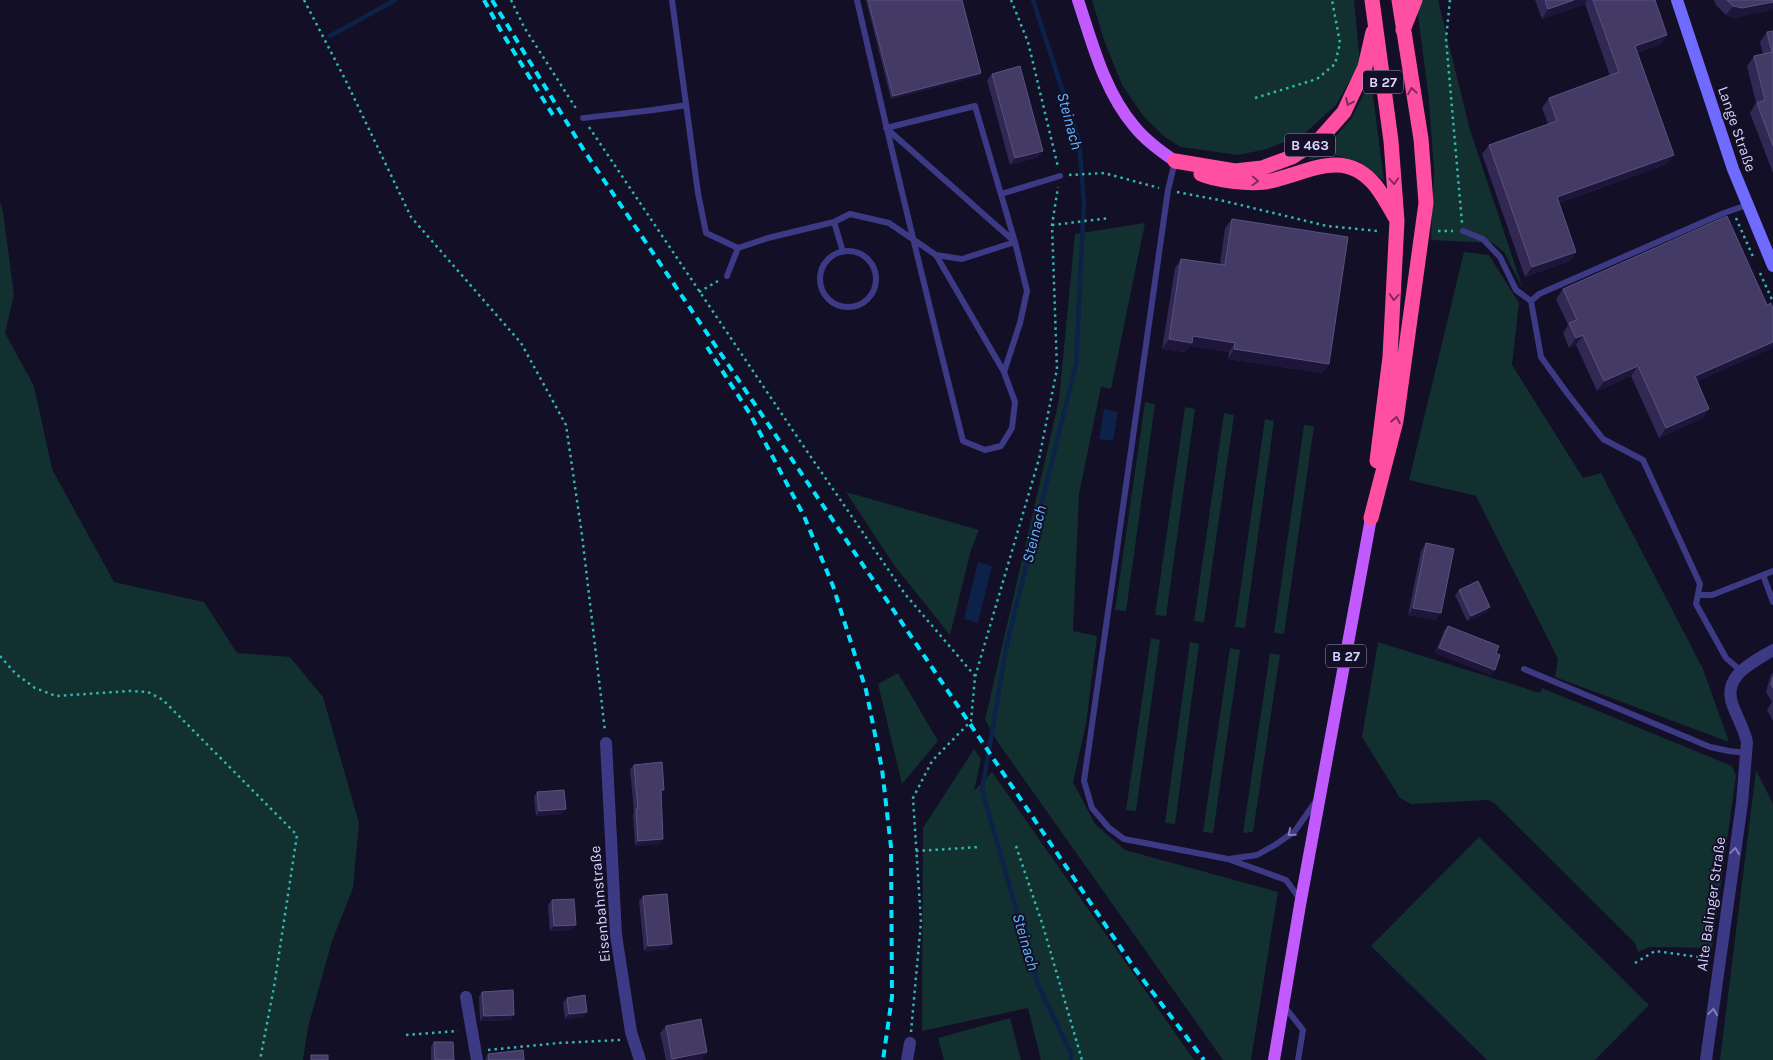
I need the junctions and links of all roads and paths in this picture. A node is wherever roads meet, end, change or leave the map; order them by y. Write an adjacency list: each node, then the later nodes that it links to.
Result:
1 (304, 0): 53 (path)
2 (511, 0): 17 (path)
3 (672, 0): 16 (lane)
4 (857, 0): 18 (lane)
5 (1011, 0): 21 (path)
6 (1078, 0): 19 (main road, B 463)
7 (1332, 0): 15 (path)
8 (1372, 0): 13 (highway, B 27)
9 (1399, 0): 14 (highway, B 27)
10 (1415, 0): 14 (highway)
11 (1450, 0): 31 (path)
12 (1677, 0): 24 (street, Lange Straße)
13 (1375, 23): 19 (highway, B 463, one-way to 19); 26 (highway, B 27, one-way to 26)
14 (1402, 32): 43 (highway, B 27, one-way to 14)
15 (1255, 98)
16 (686, 105): 17 (lane); 34 (lane)
17 (583, 118): 40 (path)
18 (886, 128): 23 (lane); 32 (lane); 33 (lane)
19 (1175, 161): 22 (lane); 26 (highway, one-way to 26)
20 (1075, 175): 22 (path)
21 (1060, 176): 23 (lane); 28 (path)
22 (1168, 190): 29 (path); 59 (lane)
23 (1001, 194): 33 (lane)
24 (1747, 205): 37 (street, Lange Straße); 41 (lane)
25 (1110, 218): 28 (path)
26 (1397, 221): 43 (highway, B 27, one-way to 43)
27 (834, 222): 32 (lane); 34 (lane); 35 (lane)
28 (1052, 225): 52 (path)
29 (1378, 231)
30 (1438, 231): 31 (path)
31 (1463, 231): 41 (lane)
32 (913, 239): 36 (lane); 42 (lane)
33 (1015, 242): 36 (lane); 42 (lane)
34 (738, 248): 38 (lane)
35 (843, 252): 35 (lane)
36 (936, 255): 42 (lane)
37 (1773, 266)
38 (727, 276)
39 (708, 286): 40 (path)
40 (700, 292): 52 (path)
41 (1531, 301): 46 (lane)
42 (1004, 372)
43 (1371, 518): 55 (main road, B 27)
44 (1773, 571): 45 (lane)
45 (1763, 575): 46 (lane); 47 (lane)
46 (1698, 595): 51 (lane)
47 (1773, 602)
48 (1773, 650): 51 (street)
49 (0, 656): 70 (path)
50 (1524, 669): 54 (lane)
51 (1740, 670): 54 (street, Alte Balinger Straße)
52 (975, 677): 58 (path)
53 (606, 743): 67 (street, Eisenbahnstraße)
54 (1746, 756): 61 (street, Alte Balinger Straße, one-way to 54)
55 (1320, 795): 59 (lane, one-way to 59); 60 (main road, B 27)
56 (1016, 846): 73 (path)
57 (980, 847): 58 (path)
58 (916, 851): 68 (path)
59 (1228, 859): 60 (lane)
60 (1300, 904): 64 (main road, B 27)
61 (1720, 960): 62 (path); 76 (street, Alte Balinger Straße, one-way to 61)
62 (1635, 963)
63 (466, 997): 65 (street)
64 (1283, 1006): 74 (main road, B 27); 75 (lane)
65 (472, 1029): 66 (path); 69 (street)
66 (406, 1035)
67 (634, 1040): 69 (path); 71 (street, Eisenbahnstraße)
68 (910, 1043): 72 (street)
69 (476, 1056)
70 (260, 1060)
71 (640, 1060)
72 (907, 1060)
73 (1082, 1060)
74 (1274, 1060)
75 (1298, 1060)
76 (1706, 1060)

